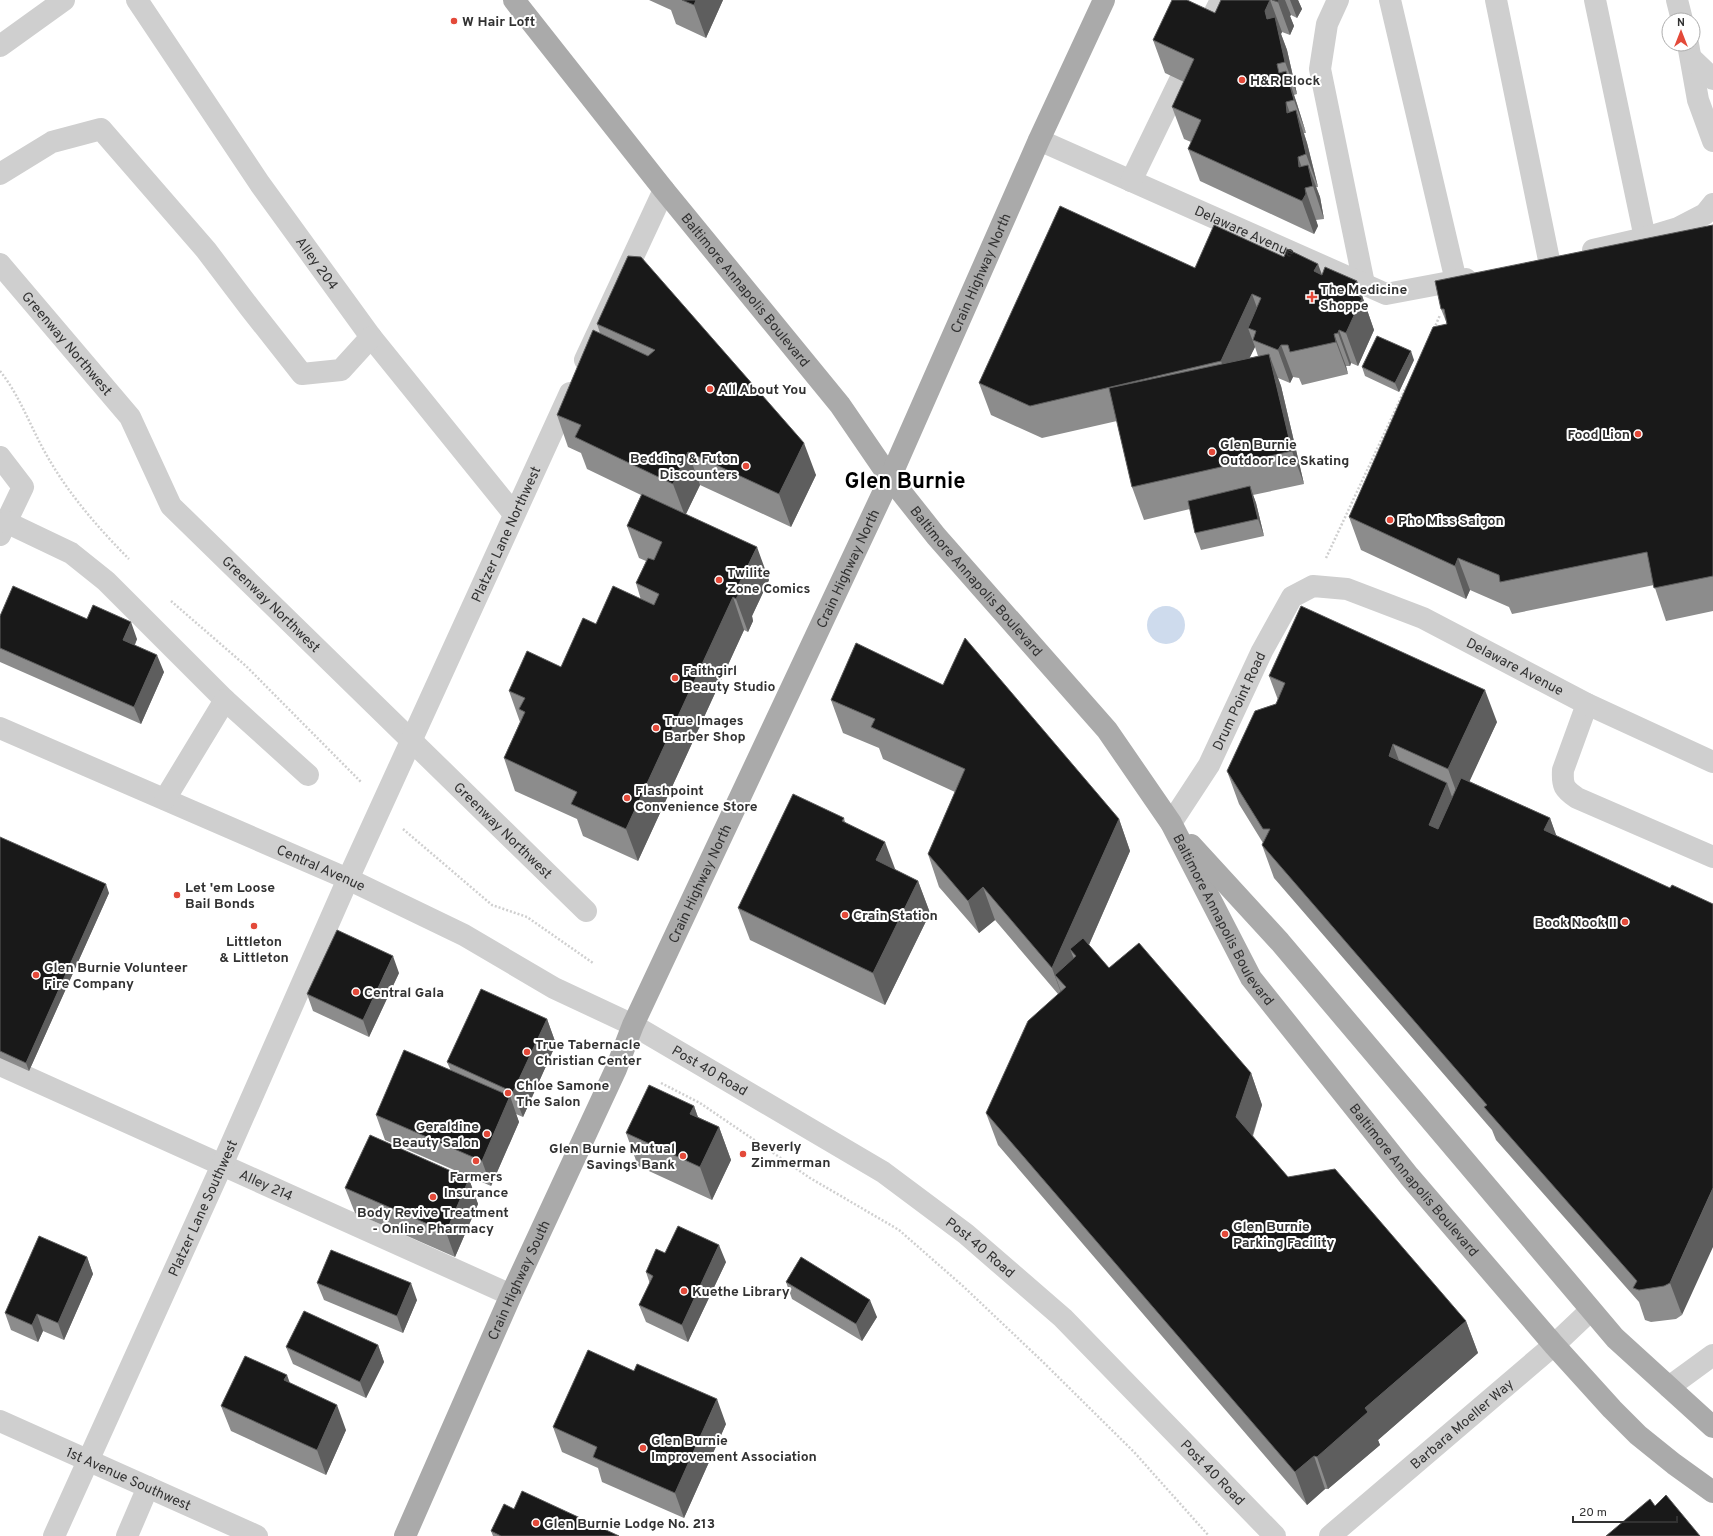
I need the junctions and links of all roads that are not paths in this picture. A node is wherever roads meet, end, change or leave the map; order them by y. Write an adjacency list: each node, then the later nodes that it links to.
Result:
1 (64, 0): 13 (street)
2 (137, 0): 29 (street, Alley 204)
3 (514, 0): 22 (main road, Baltimore Annapolis Boulevard)
4 (1104, 0): 18 (main road, Crain Highway North)
5 (1221, 0): 12 (street)
6 (1338, 0): 28 (street)
7 (1390, 0): 27 (street)
8 (1496, 0): 24 (street)
9 (1595, 0): 24 (street)
10 (1677, 0): 11 (street)
11 (1680, 12)
12 (1204, 34)
13 (0, 46)
14 (1689, 52): 19 (street)
15 (1690, 52): 16 (street)
16 (1713, 79)
17 (1180, 80): 21 (street)
18 (1039, 140): 21 (street, Delaware Avenue); 31 (main road, Crain Highway North)
19 (1713, 141)
20 (0, 174): 29 (street)
21 (1131, 181): 28 (street, Delaware Avenue)
22 (664, 190): 31 (main road, Baltimore Annapolis Boulevard); 32 (street, Platzer Lane Northwest)
23 (1713, 204): 24 (street)
24 (1645, 238)
25 (0, 264): 38 (street, Greenway Northwest)
26 (1487, 274): 27 (street)
27 (1456, 281): 28 (street, Delaware Avenue)
28 (1364, 284)
29 (371, 337): 32 (street, Alley 204)
30 (0, 457): 33 (street)
31 (890, 478): 42 (main road, Baltimore Annapolis Boulevard); 46 (main road, Crain Highway North)
32 (514, 514): 38 (street, Platzer Lane Northwest)
33 (3, 530): 35 (street)
34 (1313, 586): 36 (street, Delaware Avenue); 42 (street, Drum Point Road)
35 (225, 700): 40 (street); 41 (street)
36 (1587, 704): 39 (street, Delaware Avenue); 43 (street)
37 (0, 728): 41 (street, Central Avenue)
38 (411, 741): 44 (street, Platzer Lane Northwest); 45 (street, Greenway Northwest)
39 (1713, 762)
40 (308, 775)
41 (165, 800): 44 (street, Central Avenue)
42 (1171, 823): 50 (main road, Baltimore Annapolis Boulevard); 51 (main road, Baltimore Annapolis Boulevard)
43 (1713, 856)
44 (348, 879): 46 (street, Central Avenue); 48 (street, Platzer Lane Southwest)
45 (586, 911)
46 (633, 1025): 49 (main road, Crain Highway South); 63 (street, Post 40 Road)
47 (0, 1065): 48 (street, Alley 214)
48 (222, 1165): 49 (street, Alley 214); 56 (street, Platzer Lane Southwest)
49 (511, 1295): 62 (main road, Crain Highway South)
50 (1591, 1310): 51 (street, Barbara Moeller Way); 53 (main road, Baltimore Annapolis Boulevard)
51 (1554, 1345): 58 (main road, Baltimore Annapolis Boulevard); 64 (street, Barbara Moeller Way)
52 (1713, 1355): 53 (street)
53 (1669, 1387): 55 (main road, Baltimore Annapolis Boulevard)
54 (0, 1421): 56 (street, 1st Avenue Southwest)
55 (1713, 1427)
56 (87, 1460): 57 (street, 1st Avenue Southwest); 59 (street, Platzer Lane Southwest)
57 (148, 1487): 60 (street); 61 (street, 1st Avenue Southwest)
58 (1713, 1492)
59 (54, 1536)
60 (127, 1536)
61 (258, 1536)
62 (405, 1536)
63 (1275, 1536)
64 (1330, 1536)

